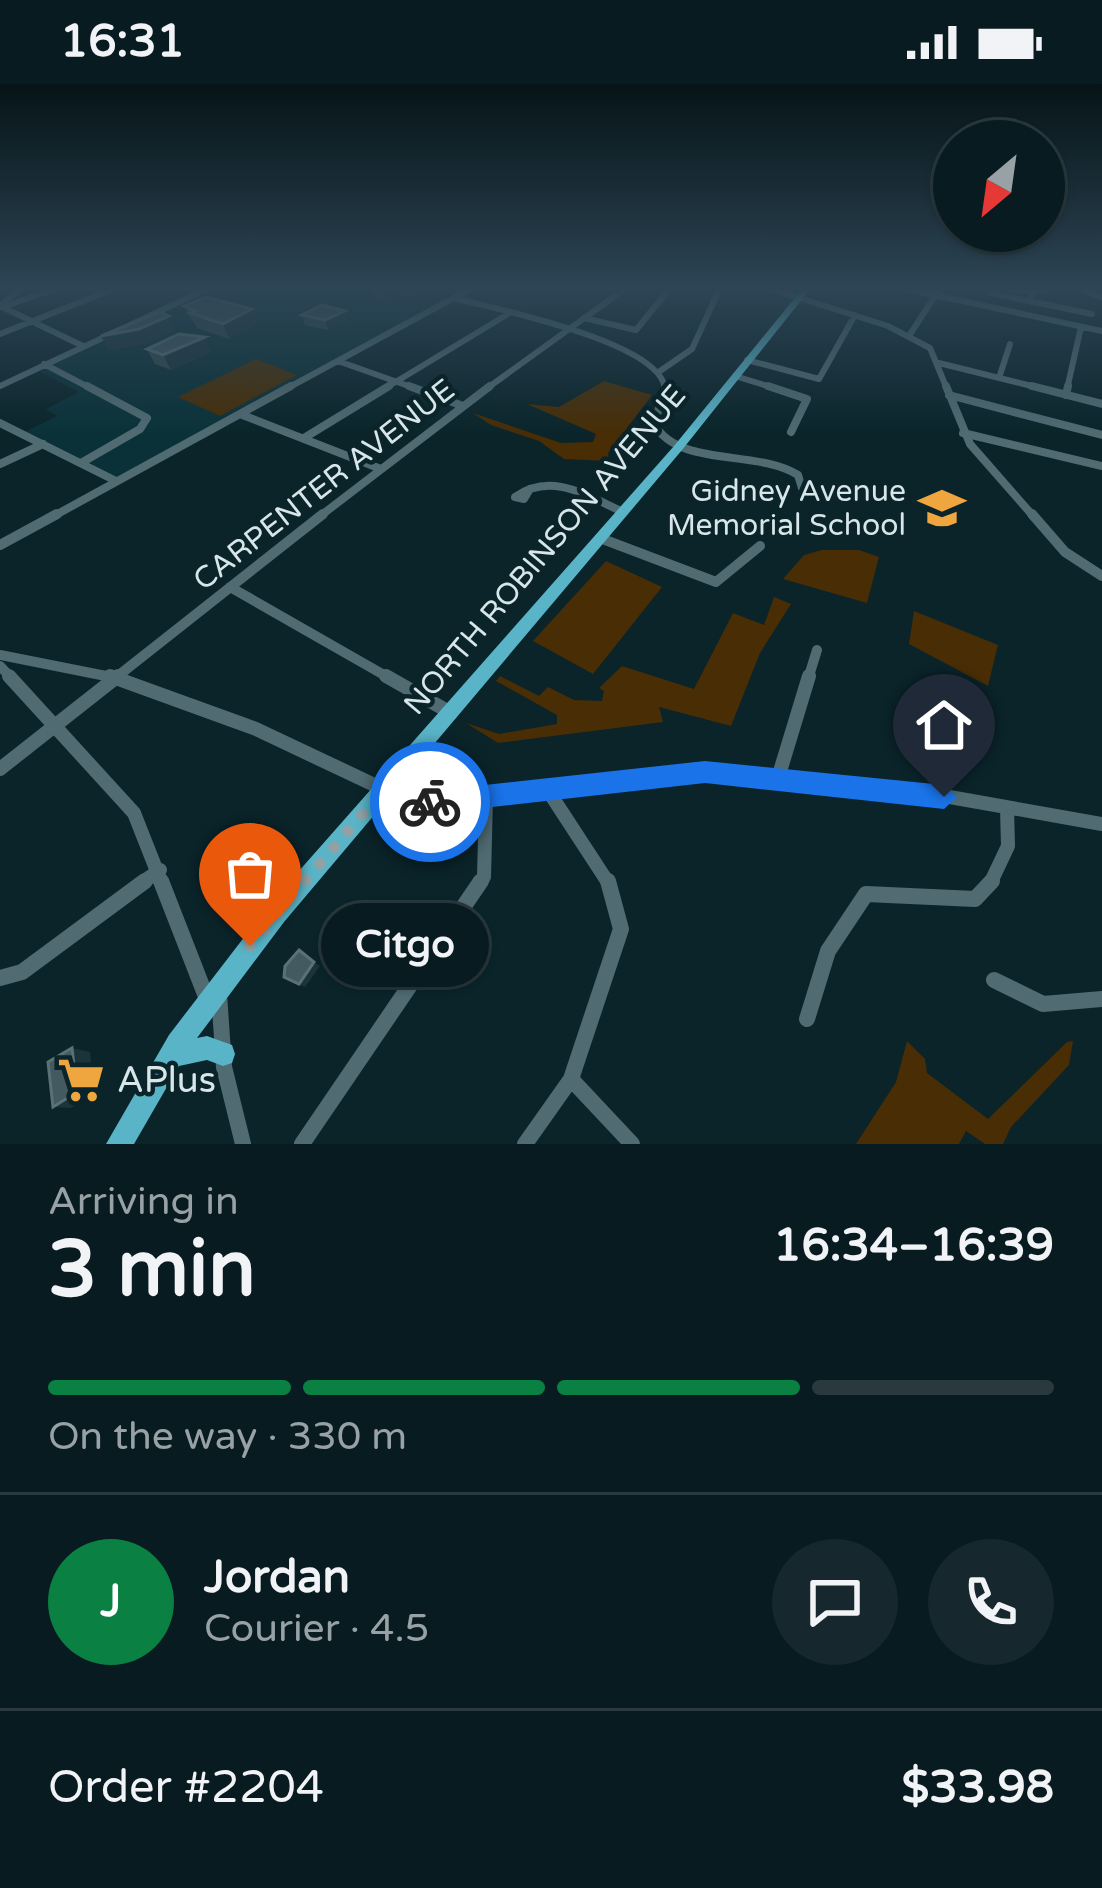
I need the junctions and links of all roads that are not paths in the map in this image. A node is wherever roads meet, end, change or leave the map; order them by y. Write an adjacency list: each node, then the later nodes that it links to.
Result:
1 (65, 337): 13 (street)
2 (101, 337): 13 (street)
3 (381, 337): 15 (street)
4 (470, 337): 21 (street)
5 (558, 337): 26 (street, CARPENTER AVENUE)
6 (582, 337): 18 (street)
7 (698, 337): 18 (street)
8 (766, 337): 14 (highway, NORTH ROBINSON AVENUE)
9 (843, 337): 14 (street)
10 (912, 337): 16 (street)
11 (1082, 337): 24 (street)
12 (1010, 344): 20 (street)
13 (83, 346): 17 (street)
14 (748, 360): 19 (highway, NORTH ROBINSON AVENUE)
15 (338, 361): 21 (street); 27 (street)
16 (939, 362): 20 (street); 23 (street)
17 (44, 364): 22 (street); 35 (street)
18 (660, 371): 34 (street)
19 (735, 376): 29 (street); 34 (highway, NORTH ROBINSON AVENUE)
20 (999, 378): 24 (street)
21 (397, 382): 26 (street); 32 (street)
22 (0, 386)
23 (949, 394): 30 (street); 31 (street)
24 (1066, 395): 25 (street)
25 (1102, 404)
26 (463, 406): 38 (street, CARPENTER AVENUE)
27 (240, 414): 32 (street); 39 (street)
28 (0, 423): 33 (street)
29 (791, 432)
30 (963, 433): 37 (street); 46 (street)
31 (1102, 435)
32 (304, 438): 38 (street)
33 (43, 444): 35 (street); 36 (street)
34 (678, 448): 40 (street); 42 (highway, NORTH ROBINSON AVENUE)
35 (81, 463): 39 (street)
36 (0, 464)
37 (1102, 466)
38 (381, 469): 47 (street, CARPENTER AVENUE)
39 (116, 482): 44 (street)
40 (802, 488)
41 (530, 489): 42 (street)
42 (623, 512): 43 (highway, NORTH ROBINSON AVENUE)
43 (600, 538): 45 (street); 53 (highway, NORTH ROBINSON AVENUE)
44 (0, 545)
45 (760, 546)
46 (1102, 576)
47 (230, 587): 52 (street, CARPENTER AVENUE); 53 (street)
48 (818, 650): 56 (street)
49 (0, 655): 50 (street)
50 (29, 659): 51 (street); 52 (street)
51 (3, 669): 54 (street)
52 (116, 676): 54 (street, CARPENTER AVENUE); 58 (street)
53 (451, 713): 58 (highway, NORTH ROBINSON AVENUE)
54 (57, 728): 55 (street, CARPENTER AVENUE); 62 (street)
55 (0, 769)
56 (778, 778): 57 (street); 60 (street)
57 (548, 789): 59 (street); 70 (street)
58 (382, 791): 59 (street); 65 (highway, NORTH ROBINSON AVENUE)
59 (486, 797): 73 (street)
60 (1006, 808): 61 (street); 67 (street)
61 (1102, 824)
62 (160, 870): 63 (street); 65 (street)
63 (0, 978)
64 (994, 980): 66 (street)
65 (213, 996): 68 (street); 69 (highway, NORTH ROBINSON AVENUE)
66 (1102, 999)
67 (807, 1019)
68 (223, 1054): 69 (highway); 72 (street)
69 (170, 1056): 71 (highway, NORTH ROBINSON AVENUE)
70 (571, 1079): 74 (street); 75 (street)
71 (119, 1144)
72 (243, 1144)
73 (302, 1144)
74 (526, 1144)
75 (632, 1144)

